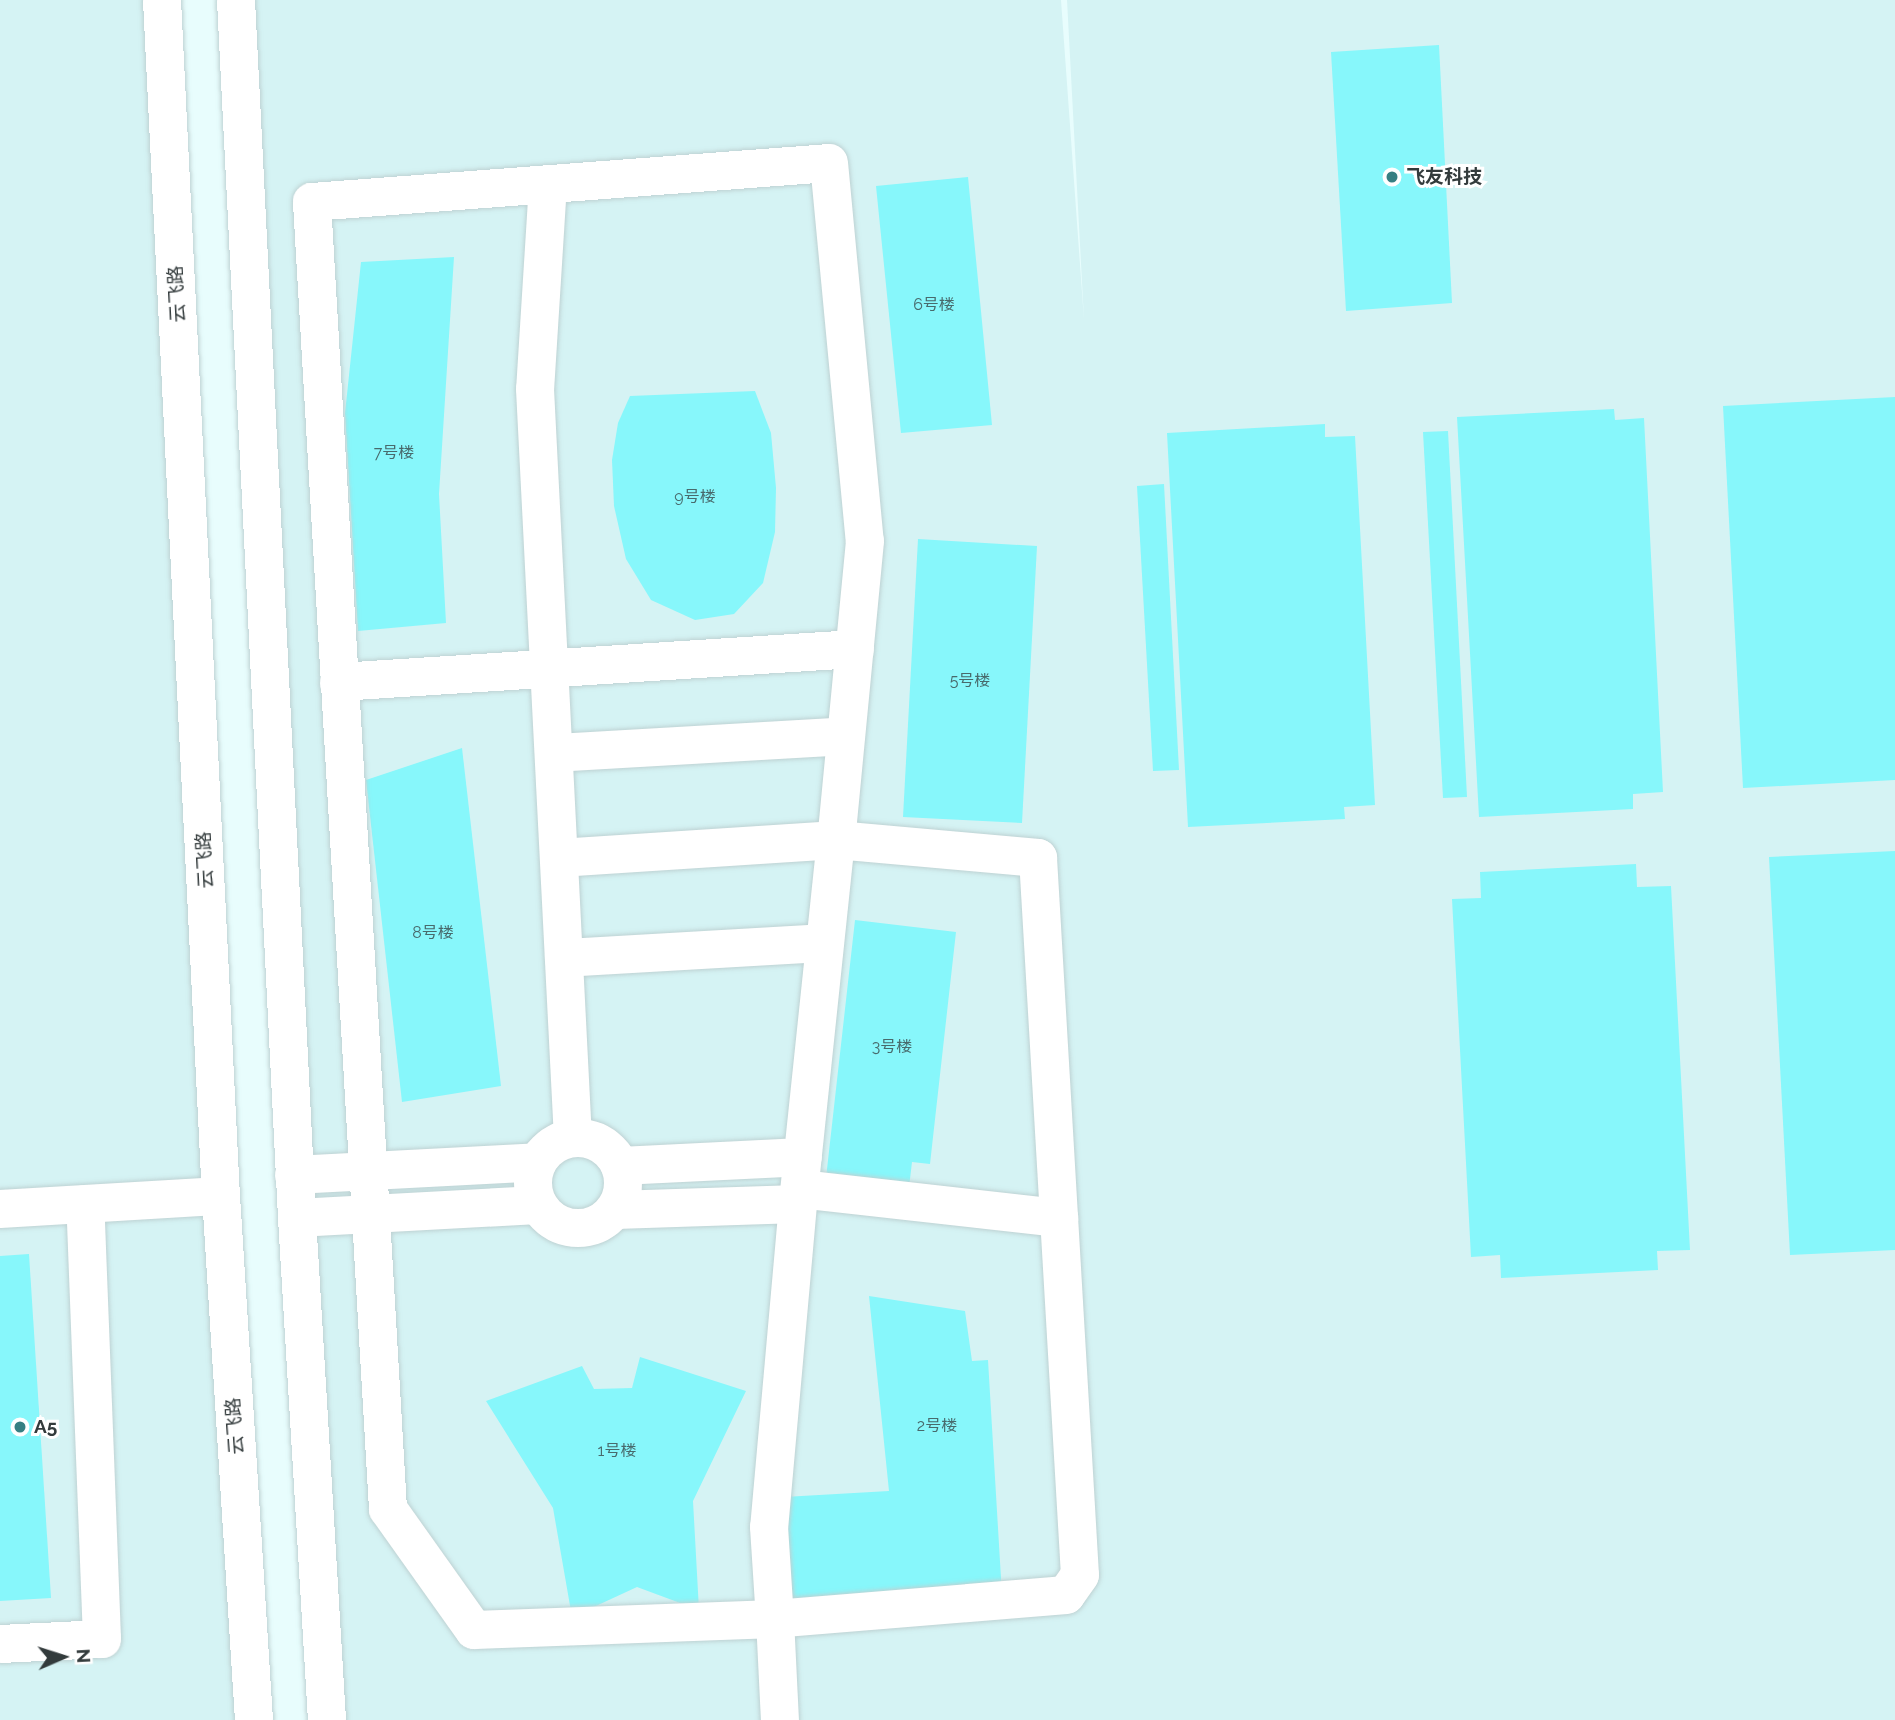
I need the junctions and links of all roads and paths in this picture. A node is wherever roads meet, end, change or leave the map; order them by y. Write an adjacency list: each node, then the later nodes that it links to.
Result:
1 (162, 0): 19 (street, 云飞路)
2 (236, 0): 17 (street)
3 (548, 184): 4 (street); 5 (street); 6 (street)
4 (855, 649): 5 (street); 7 (street)
5 (549, 667): 6 (street); 8 (street)
6 (339, 682): 16 (street)
7 (846, 736): 8 (street); 9 (street)
8 (554, 753): 10 (street)
9 (836, 840): 10 (street); 11 (street); 25 (street)
10 (559, 858): 12 (street)
11 (825, 943): 12 (street); 18 (street)
12 (564, 958): 13 (street)
13 (573, 1138): 14 (street); 15 (street)
14 (538, 1162): 16 (street); 21 (street)
15 (620, 1166): 18 (street); 23 (street)
16 (366, 1171): 17 (street); 24 (street)
17 (295, 1175): 26 (street)
18 (800, 1183): 23 (street); 25 (street); 27 (street)
19 (221, 1196): 20 (street); 29 (street, 云飞路)
20 (85, 1204): 22 (street); 28 (street)
21 (538, 1205): 23 (street); 24 (street)
22 (0, 1209)
23 (615, 1210)
24 (368, 1214): 26 (street); 27 (street)
25 (1059, 1217): 27 (street)
26 (297, 1218): 30 (street)
27 (775, 1619): 31 (street)
28 (0, 1644)
29 (254, 1720)
30 (327, 1720)
31 (780, 1720)

